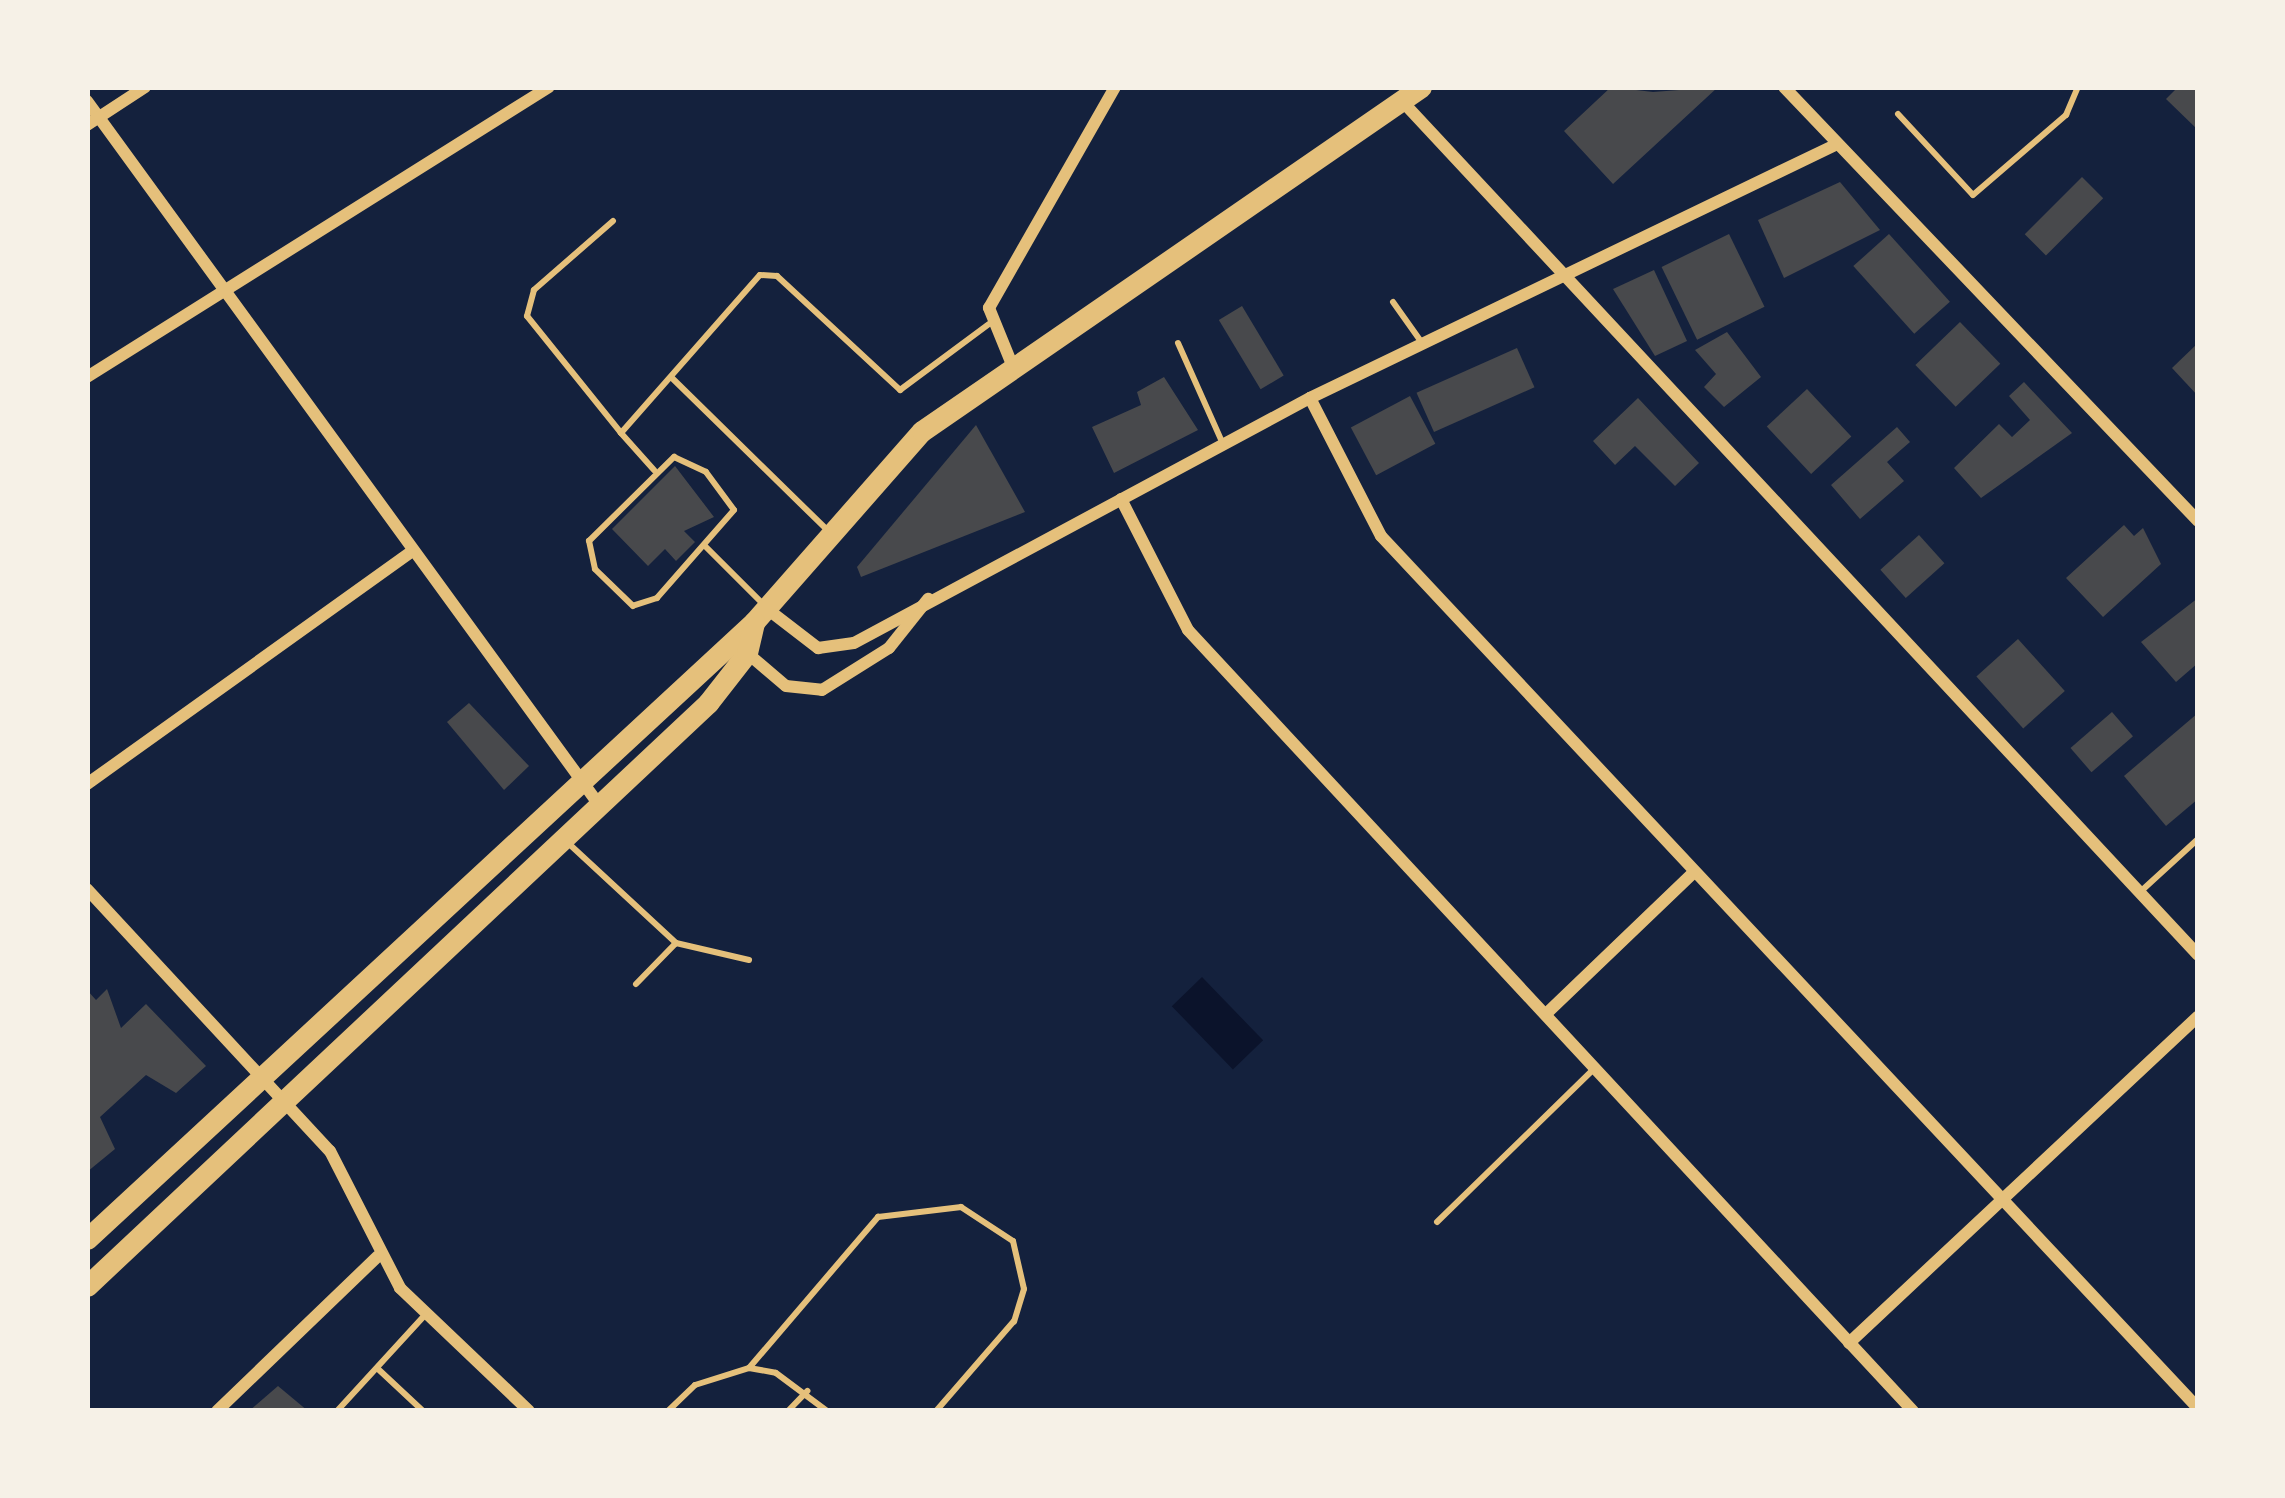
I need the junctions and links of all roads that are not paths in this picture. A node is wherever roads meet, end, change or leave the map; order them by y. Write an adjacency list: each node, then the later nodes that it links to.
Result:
1 (145, 87): 9 (street)
2 (549, 87): 13 (street)
3 (1115, 87): 15 (street)
4 (1784, 87): 10 (street)
5 (2078, 87): 8 (lane)
6 (1411, 94): 12 (street); 18 (main road)
7 (87, 101): 9 (street)
8 (1898, 114)
9 (93, 121): 13 (street)
10 (1837, 144): 12 (street); 26 (street)
11 (613, 220): 22 (lane)
12 (1555, 277): 17 (street); 41 (street)
13 (226, 291): 19 (street); 29 (street)
14 (1393, 302): 17 (lane)
15 (989, 324): 18 (street); 20 (lane)
16 (1178, 344): 23 (lane)
17 (1424, 345): 21 (street)
18 (1013, 368): 27 (main road)
19 (87, 377)
20 (672, 378): 22 (lane); 27 (lane)
21 (1310, 398): 23 (street); 39 (street)
22 (621, 433): 24 (lane)
23 (1225, 447): 25 (street)
24 (654, 470): 28 (lane); 28 (lane)
25 (1120, 500): 30 (street); 46 (street)
26 (2198, 520)
27 (830, 532): 31 (main road)
28 (706, 547): 31 (lane)
29 (410, 553): 34 (street); 35 (street)
30 (932, 593): 31 (street); 33 (street)
31 (760, 615): 32 (main road); 33 (main road)
32 (729, 635): 33 (street); 34 (main road)
33 (747, 653): 36 (main road)
34 (575, 781): 36 (street); 49 (main road)
35 (87, 784)
36 (600, 806): 38 (main road)
37 (2198, 839): 41 (lane)
38 (565, 840): 42 (lane); 50 (main road)
39 (1694, 872): 46 (street); 51 (street)
40 (87, 889): 49 (street)
41 (2139, 893): 43 (street)
42 (676, 943): 44 (lane); 45 (lane)
43 (2198, 955)
44 (749, 960)
45 (636, 984)
46 (1546, 1013): 48 (street)
47 (2198, 1016): 51 (street)
48 (1596, 1067): 52 (lane); 57 (street)
49 (258, 1082): 50 (street); 53 (main road)
50 (282, 1106): 54 (street); 55 (main road)
51 (1999, 1196): 57 (street); 61 (street)
52 (1438, 1222)
53 (87, 1239)
54 (378, 1256): 56 (street); 62 (street)
55 (87, 1286)
56 (427, 1313): 58 (lane); 65 (street)
57 (1850, 1343): 70 (street)
58 (376, 1368): 63 (lane); 64 (lane)
59 (749, 1368): 60 (lane); 66 (lane); 69 (lane)
60 (807, 1390): 67 (lane); 68 (lane)
61 (2198, 1408)
62 (217, 1411)
63 (337, 1411)
64 (423, 1411)
65 (529, 1411)
66 (668, 1411)
67 (788, 1411)
68 (827, 1411)
69 (936, 1411)
70 (1913, 1411)

